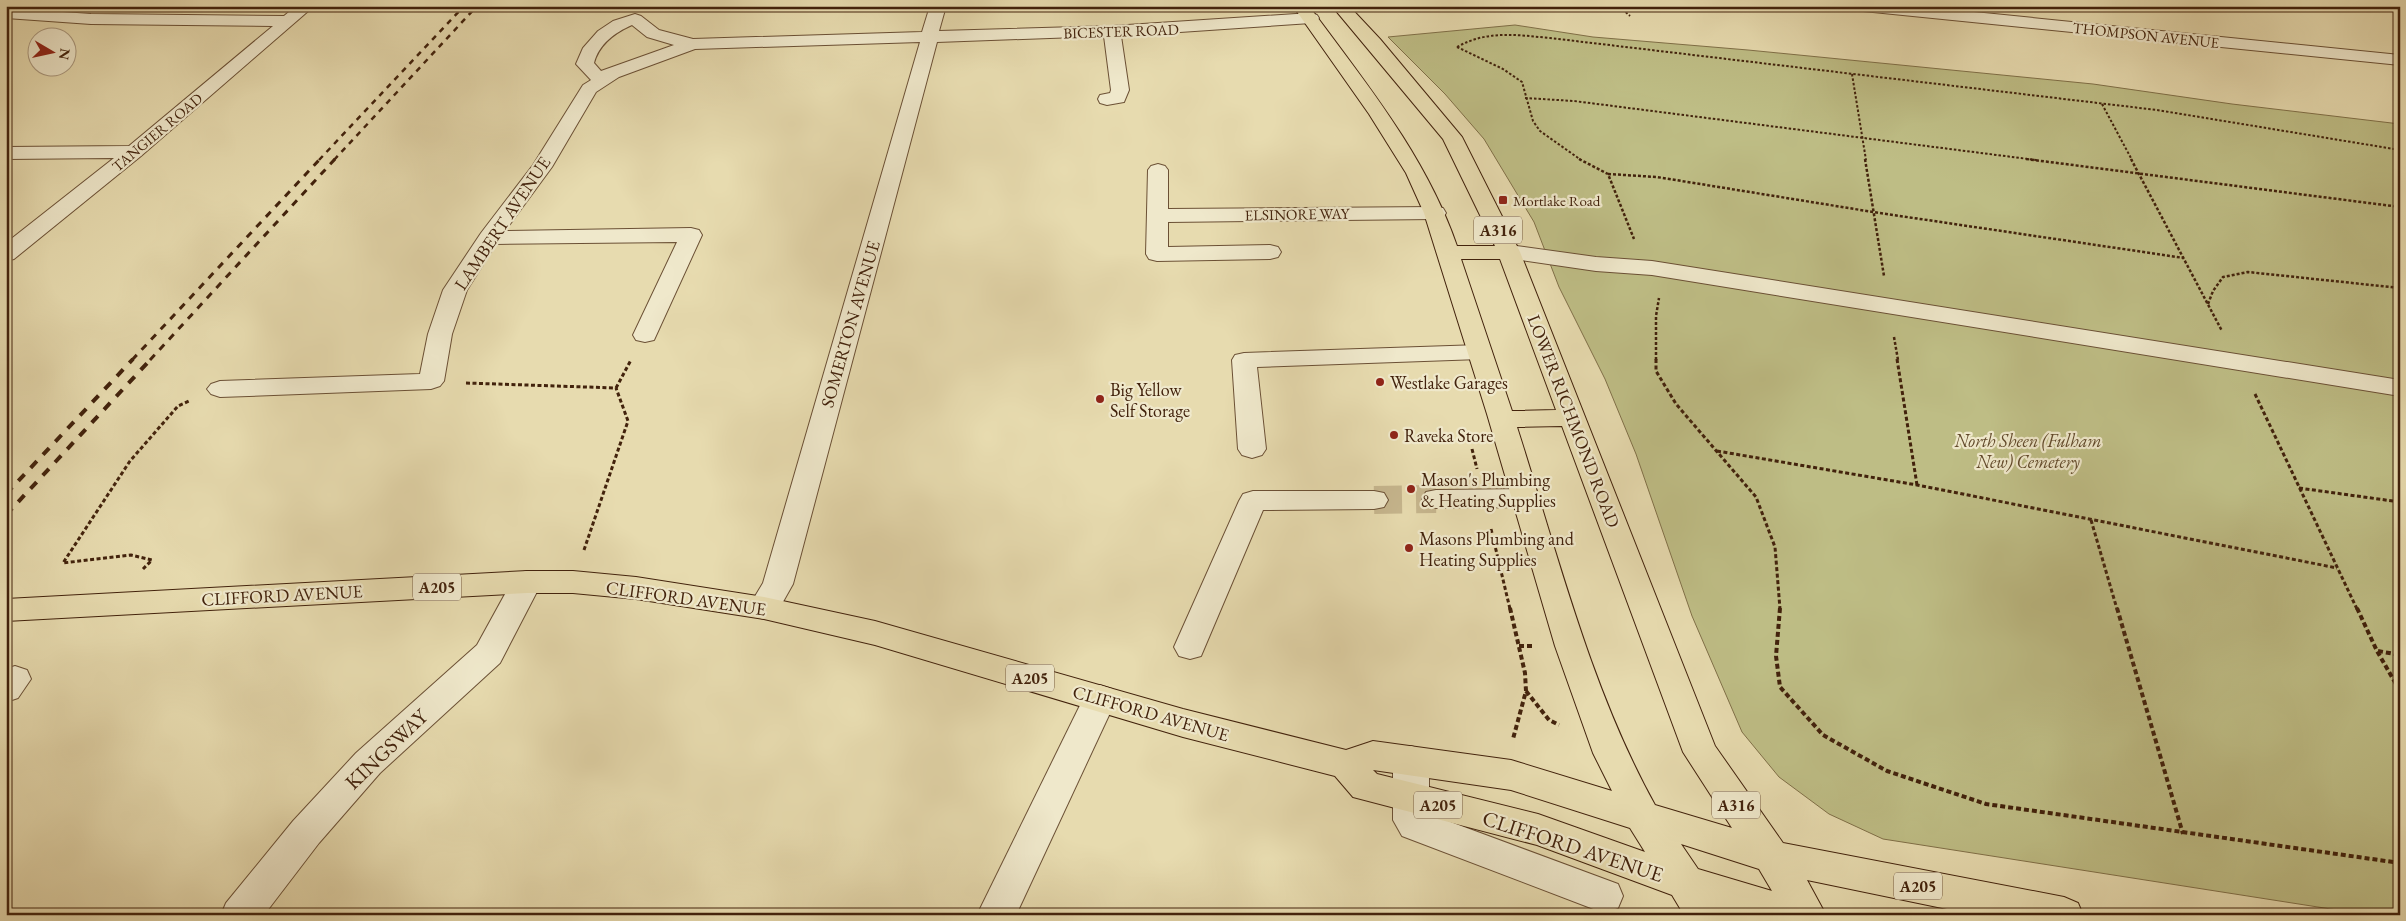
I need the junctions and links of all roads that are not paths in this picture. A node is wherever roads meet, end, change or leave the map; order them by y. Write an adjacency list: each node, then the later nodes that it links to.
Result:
1 (306, 6): 8 (street, TANGIER ROAD)
2 (938, 6): 10 (street)
3 (1340, 6): 23 (highway, LOWER RICHMOND ROAD / A316)
4 (1863, 6): 13 (street, THOMPSON AVENUE)
5 (1306, 12): 9 (street, BICESTER ROAD); 19 (highway)
6 (6, 13): 8 (street)
7 (637, 13): 12 (street, LAMBERT AVENUE); 14 (street, LAMBERT AVENUE)
8 (288, 22): 16 (street, TANGIER ROAD)
9 (1112, 32): 10 (street, BICESTER ROAD); 15 (street)
10 (930, 37): 11 (street, BICESTER ROAD); 37 (street, SOMERTON AVENUE)
11 (795, 41): 12 (street, LAMBERT AVENUE)
12 (693, 44): 14 (street, LAMBERT AVENUE)
13 (2400, 60)
14 (602, 78): 21 (street, LAMBERT AVENUE)
15 (1106, 99)
16 (134, 152): 17 (street); 24 (street, TANGIER ROAD)
17 (6, 153)
18 (1158, 170): 20 (street)
19 (1435, 213): 20 (street, ELSINORE WAY); 25 (highway)
20 (1159, 216): 22 (street)
21 (489, 238): 26 (street); 29 (street, LAMBERT AVENUE)
22 (1270, 252)
23 (1509, 252): 25 (highway); 28 (street); 30 (highway, LOWER RICHMOND ROAD / A316)
24 (6, 254)
25 (1448, 254): 27 (highway)
26 (646, 335)
27 (1480, 352): 31 (highway); 32 (street)
28 (2400, 388)
29 (220, 389)
30 (1573, 418): 31 (highway); 45 (highway, LOWER RICHMOND ROAD / A316)
31 (1502, 419): 33 (highway)
32 (1252, 449)
33 (1526, 498): 34 (street); 44 (highway)
34 (1436, 499)
35 (1374, 500): 39 (street)
36 (527, 582): 37 (highway, CLIFFORD AVENUE / A205); 38 (highway, CLIFFORD AVENUE / A205); 48 (street, KINGSWAY)
37 (764, 608): 40 (highway, CLIFFORD AVENUE / A205)
38 (6, 610)
39 (1190, 647)
40 (1100, 698): 42 (highway, CLIFFORD AVENUE / A205); 49 (street)
41 (1411, 760): 42 (highway, A205); 43 (street); 44 (highway, A205)
42 (1346, 765): 43 (highway, CLIFFORD AVENUE / A205)
43 (1411, 798): 46 (highway, CLIFFORD AVENUE / A205); 47 (street)
44 (1642, 815): 45 (highway); 46 (highway)
45 (1772, 857): 52 (highway, A316); 53 (highway, A205)
46 (1683, 882): 50 (highway, CLIFFORD AVENUE); 51 (highway)
47 (1604, 896)
48 (240, 915)
49 (996, 915)
50 (1706, 915)
51 (1795, 915)
52 (1808, 915)
53 (2064, 915)

